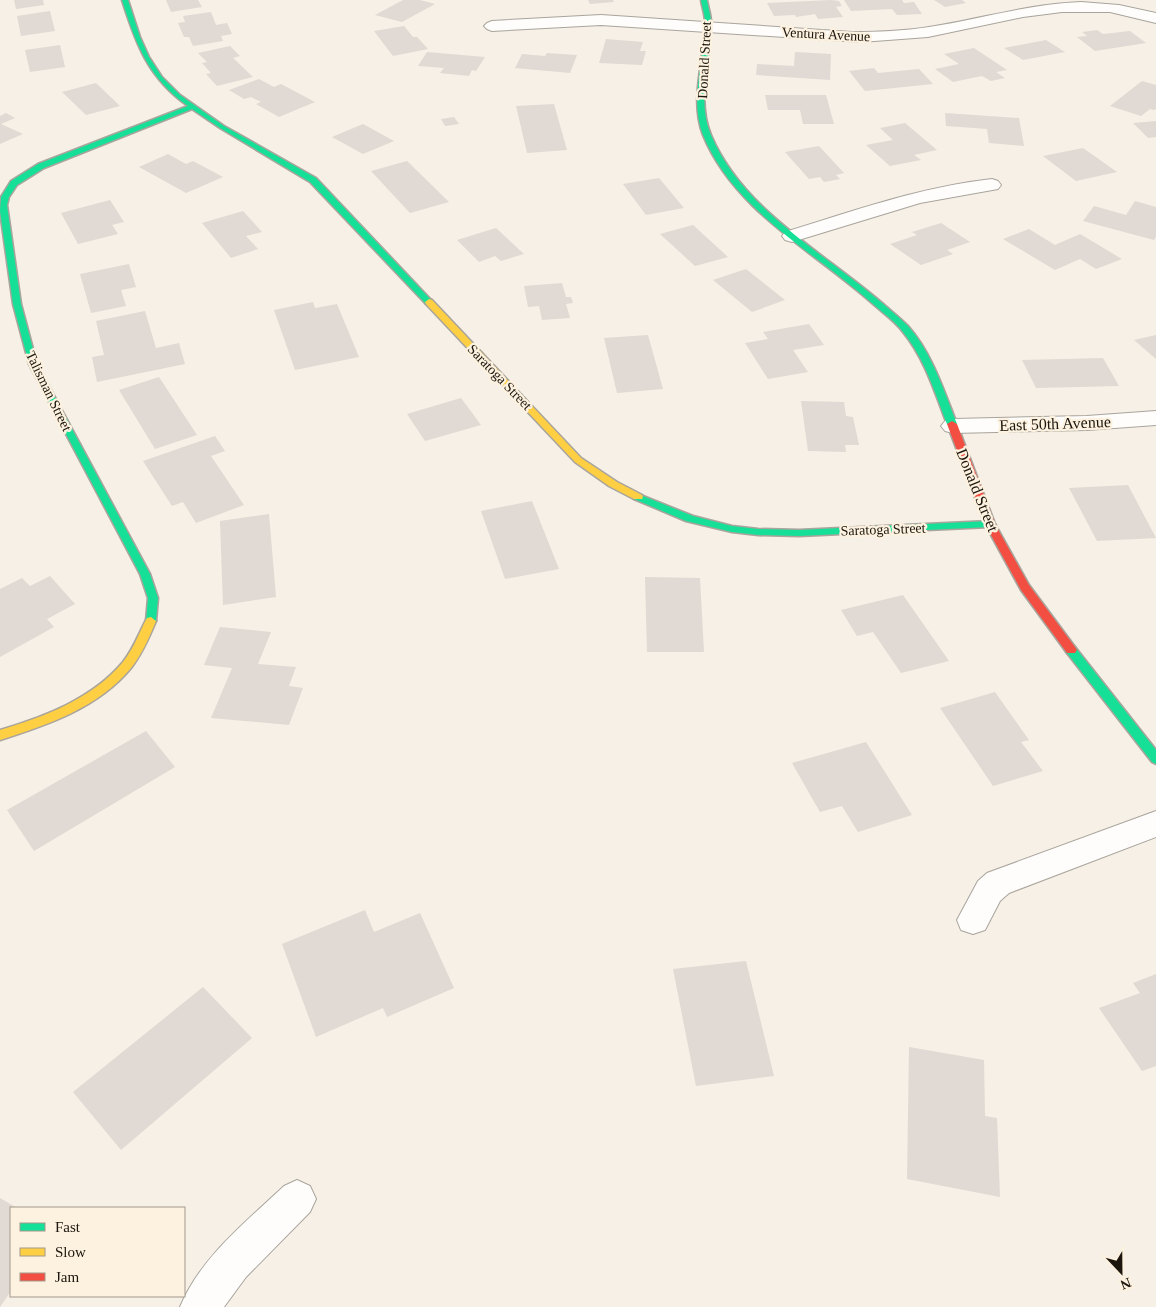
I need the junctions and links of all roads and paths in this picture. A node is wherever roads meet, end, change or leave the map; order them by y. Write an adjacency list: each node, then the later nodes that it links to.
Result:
1 (125, 0): 6 (street, Saratoga Street)
2 (704, 0): 5 (street, Donald Street)
3 (1156, 18): 5 (street, Ventura Avenue)
4 (492, 26): 5 (street, Ventura Avenue)
5 (708, 26): 8 (street, Donald Street)
6 (191, 107): 11 (street, Saratoga Street); 12 (street, Talisman Street)
7 (992, 186): 8 (street)
8 (792, 236): 10 (street, Donald Street)
9 (1156, 418): 10 (street, East 50th Avenue)
10 (953, 426): 11 (street, Donald Street)
11 (990, 524): 13 (street, Donald Street)
12 (0, 735)
13 (1156, 759)
14 (1156, 824): 15 (street)
15 (973, 920)
16 (297, 1199): 17 (street)
17 (200, 1307)

